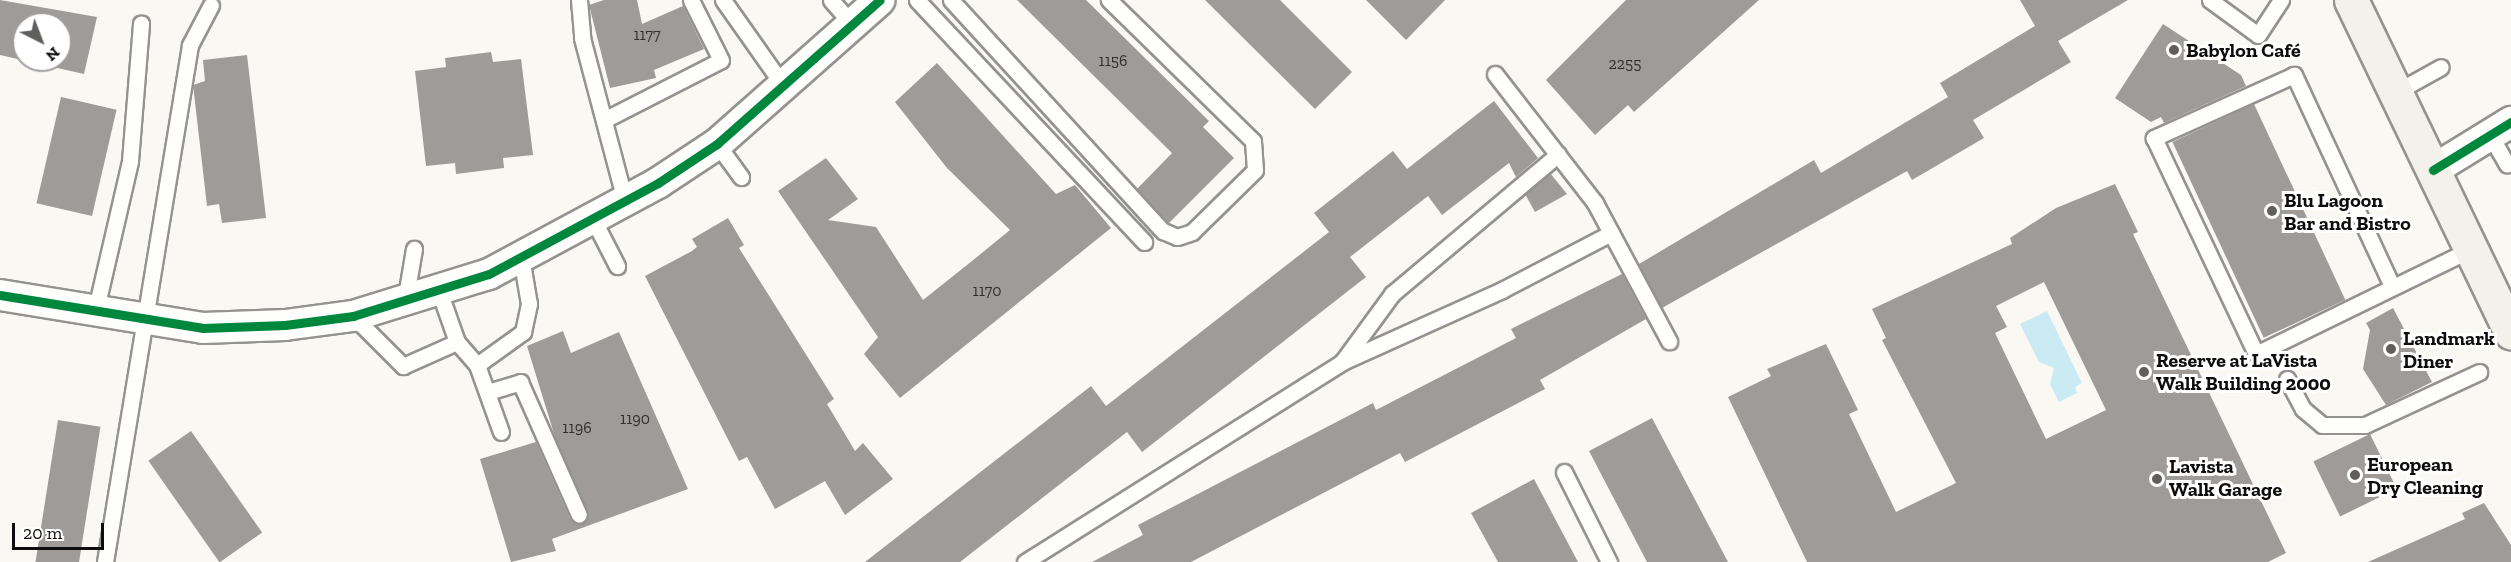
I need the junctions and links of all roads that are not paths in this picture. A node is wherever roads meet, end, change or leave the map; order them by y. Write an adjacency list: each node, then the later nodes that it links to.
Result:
1 (579, 0): 19 (lane)
2 (692, 0): 19 (lane)
3 (723, 0): 17 (lane)
4 (831, 0): 14 (lane)
5 (879, 0): 14 (street)
6 (917, 0): 29 (lane)
7 (951, 0): 8 (lane)
8 (1109, 0)
9 (2210, 0): 10 (lane)
10 (2281, 0)
11 (2351, 0): 18 (main road)
12 (211, 5): 40 (lane)
13 (141, 23): 38 (lane)
14 (854, 26): 17 (street)
15 (2441, 67): 18 (lane)
16 (1495, 74): 22 (lane)
17 (783, 86): 21 (street)
18 (2396, 92): 24 (main road)
19 (604, 120): 26 (lane)
20 (2501, 128): 23 (lane); 24 (street)
21 (717, 144): 25 (lane); 26 (street)
22 (1558, 154): 28 (lane); 44 (lane)
23 (2507, 164)
24 (2433, 170): 31 (main road)
25 (741, 177)
26 (626, 201): 27 (street)
27 (593, 219): 32 (street); 33 (lane)
28 (1611, 233): 42 (lane); 44 (lane)
29 (1144, 242)
30 (414, 249): 37 (lane)
31 (2471, 249): 34 (lane); 41 (main road)
32 (521, 257): 35 (street); 45 (lane)
33 (617, 266)
34 (2392, 286): 34 (lane)
35 (439, 291): 37 (street); 43 (lane)
36 (0, 296): 38 (street)
37 (405, 302): 39 (street)
38 (95, 313): 40 (street)
39 (353, 316): 40 (street); 43 (lane)
40 (145, 320): 52 (lane)
41 (2511, 333)
42 (1670, 341)
43 (457, 342): 45 (lane)
44 (1342, 362): 53 (lane)
45 (477, 365): 48 (lane)
46 (2479, 372): 47 (lane)
47 (2287, 379)
48 (488, 392): 49 (lane); 51 (lane)
49 (501, 432)
50 (1564, 472): 54 (lane)
51 (579, 515)
52 (105, 562)
53 (1025, 562)
54 (1609, 562)

